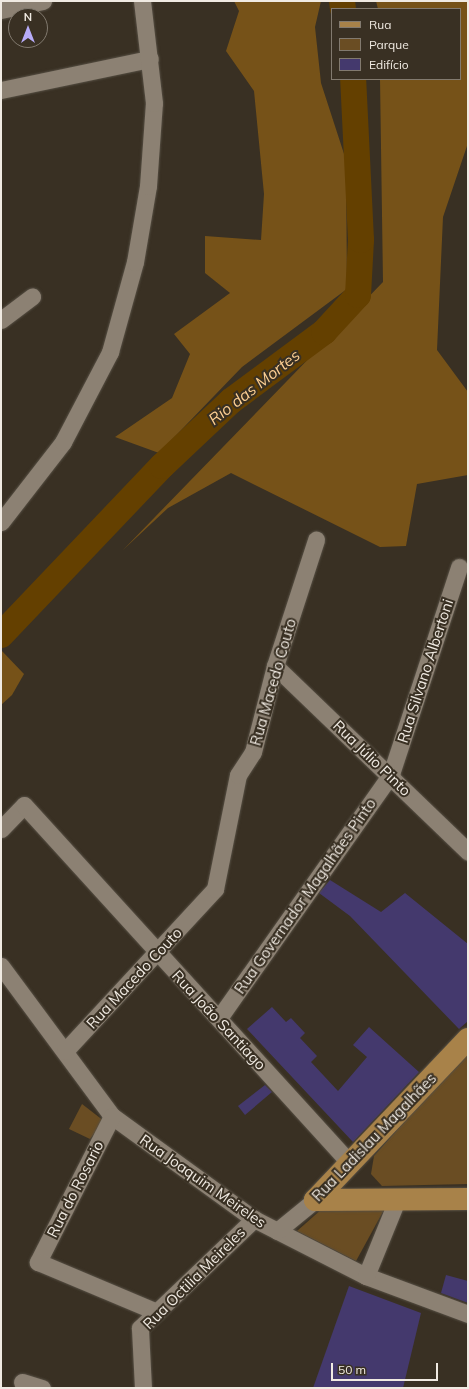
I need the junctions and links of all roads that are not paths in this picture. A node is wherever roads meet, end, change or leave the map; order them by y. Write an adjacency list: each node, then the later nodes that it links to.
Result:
1 (43, 1): 4 (street)
2 (132, 1): 5 (street)
3 (142, 1): 5 (street)
4 (1, 10)
5 (144, 19): 6 (street)
6 (150, 59): 7 (street); 10 (street)
7 (1, 90)
8 (32, 297): 9 (street)
9 (1, 320)
10 (1, 522)
11 (316, 540): 13 (street, Rua Macedo Couto)
12 (459, 567): 14 (street, Rua Silvano Albertoni)
13 (275, 666): 14 (street, Rua Júlio Pinto); 17 (street, Rua Macedo Couto)
14 (391, 774): 16 (street, Rua Júlio Pinto); 19 (street, Rua Governador Magalhães Pinto)
15 (1, 829): 17 (street, Rua João Santiago)
16 (468, 852)
17 (158, 955): 19 (street, Rua João Santiago); 21 (street, Rua Macedo Couto)
18 (1, 966): 21 (street, Rua Joaquim Meireles)
19 (219, 1018): 23 (street, Rua João Santiago)
20 (468, 1039): 23 (main road, Rua Ladislau Magalhães)
21 (65, 1051): 22 (street, Rua Joaquim Meireles)
22 (112, 1116): 27 (street, Rua Joaquim Meireles); 30 (street, Rua do Rosario)
23 (350, 1163): 25 (main road, Rua Ladislau Magalhães)
24 (468, 1199): 26 (main road)
25 (315, 1200): 26 (main road); 28 (street, Rua Ladislau Magalhães)
26 (397, 1200): 29 (street)
27 (254, 1219): 28 (street, Rua Joaquim Meireles); 30 (street, Rua Octilia Meireles)
28 (277, 1231): 29 (street, Rua Joaquim Meireles)
29 (366, 1276): 31 (street, Rua Joaquim Meireles)
30 (157, 1312): 34 (street, Rua Octilia Meireles)
31 (468, 1314)
32 (22, 1382): 33 (street)
33 (42, 1388)
34 (143, 1388)

